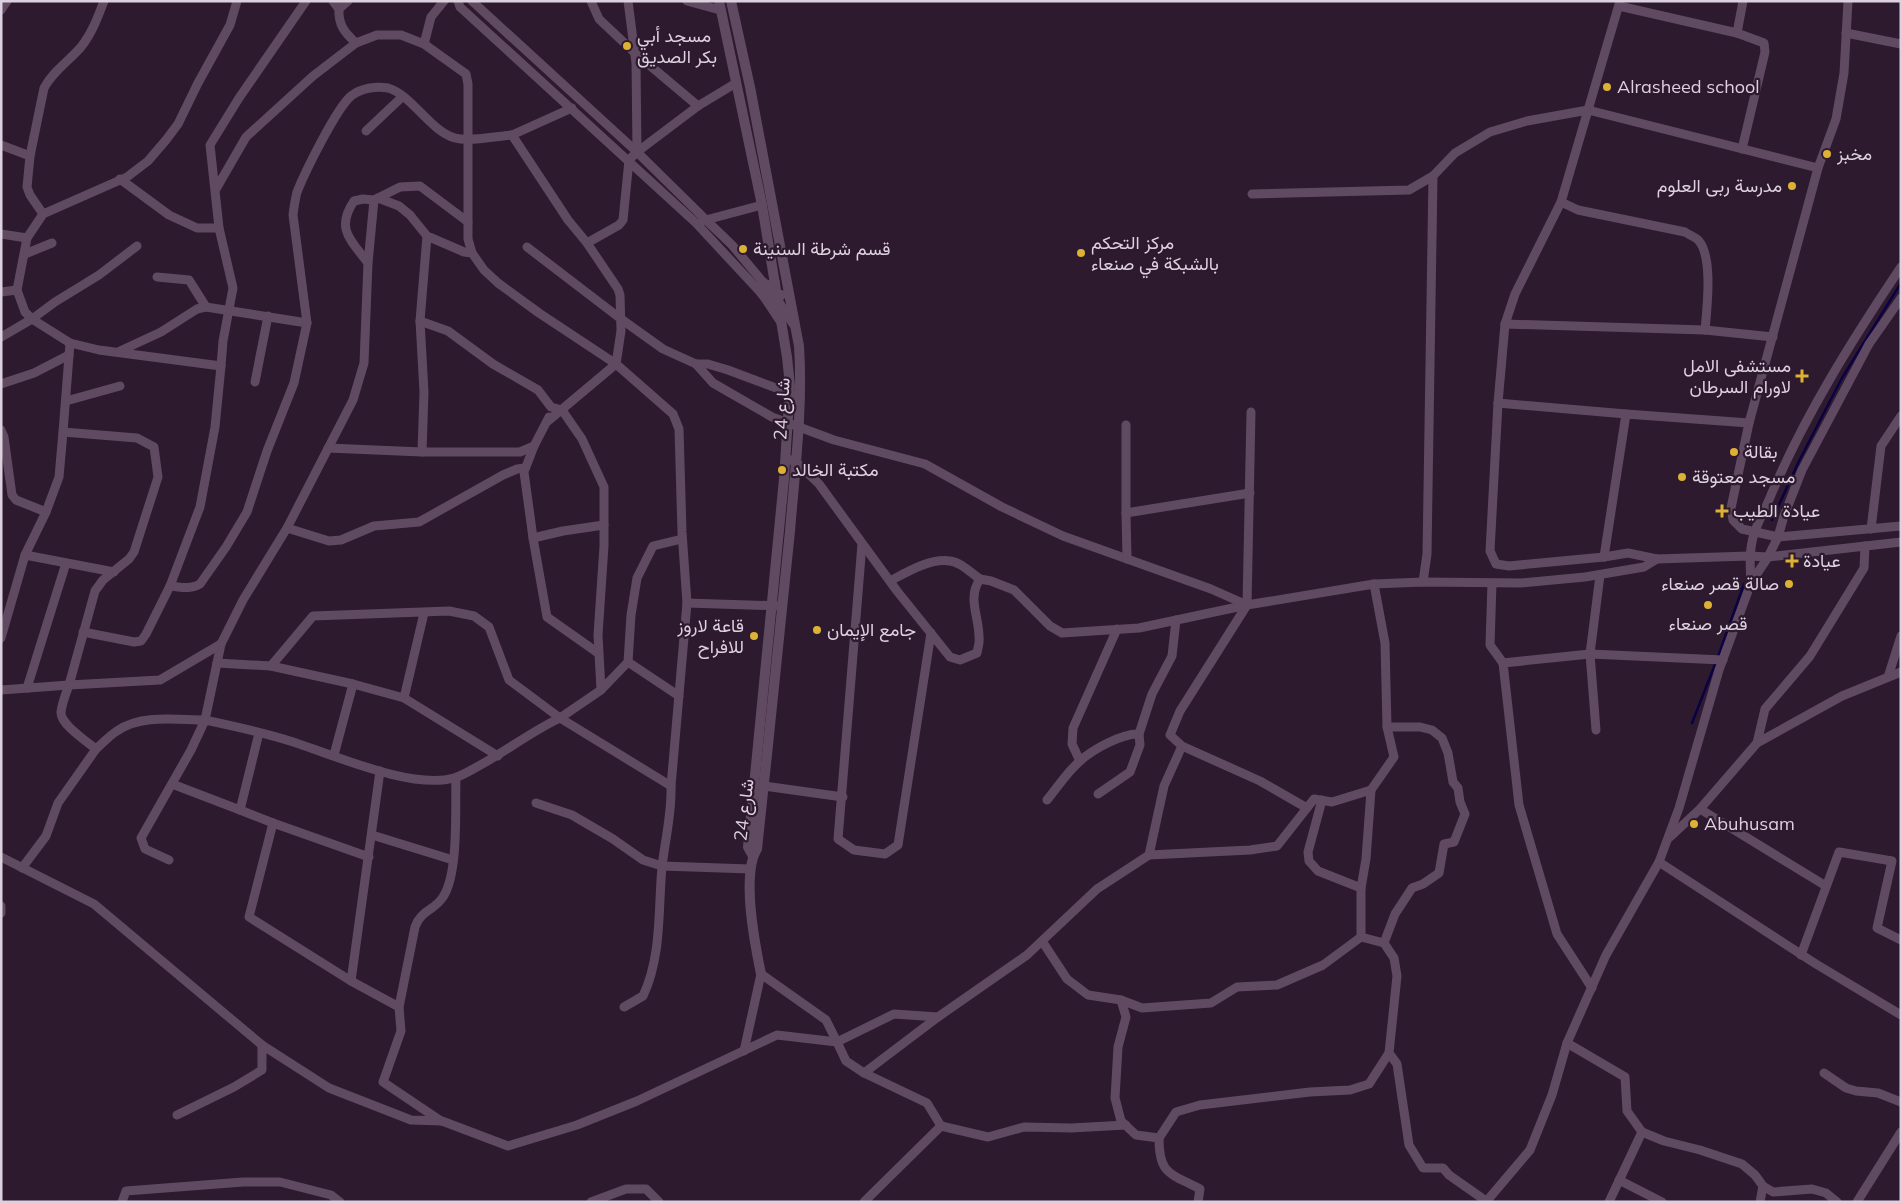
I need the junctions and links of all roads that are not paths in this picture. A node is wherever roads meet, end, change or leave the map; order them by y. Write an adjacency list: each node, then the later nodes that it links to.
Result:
1 (7, 1): 19 (street)
2 (104, 1): 37 (street)
3 (237, 1): 41 (street)
4 (306, 1): 42 (street)
5 (333, 1): 18 (street)
6 (348, 1): 18 (street)
7 (444, 1): 23 (street)
8 (458, 1): 29 (street)
9 (472, 1): 36 (street)
10 (591, 1): 25 (street)
11 (628, 1): 25 (street)
12 (686, 1): 17 (street)
13 (731, 1): 65 (street, شارع 24)
14 (1743, 1): 20 (street)
15 (1848, 1): 21 (street)
16 (1619, 3): 20 (street); 30 (street)
17 (720, 6): 26 (street, شارع 24)
18 (339, 9): 22 (street)
19 (1, 10)
20 (1737, 33): 35 (street)
21 (1846, 33): 24 (street); 39 (street)
22 (356, 43): 23 (street); 42 (street)
23 (424, 44): 33 (street)
24 (1901, 44)
25 (634, 53): 28 (street); 36 (street)
26 (736, 83): 28 (street); 46 (street, شارع 24)
27 (402, 96): 31 (street); 33 (street); 79 (street)
28 (698, 106): 36 (street)
29 (572, 108): 32 (street); 38 (street)
30 (1588, 110): 35 (street); 40 (street); 45 (street)
31 (366, 131)
32 (512, 135): 33 (street); 56 (street)
33 (467, 138): 49 (street)
34 (1, 145): 37 (street)
35 (1742, 149): 39 (street)
36 (637, 152): 38 (street); 48 (street)
37 (30, 156): 47 (street)
38 (629, 160): 50 (street); 56 (street)
39 (1818, 168): 84 (street)
40 (1433, 176): 43 (street); 139 (street)
41 (120, 179): 47 (street); 51 (street)
42 (216, 189): 51 (street)
43 (1252, 194)
44 (376, 199): 49 (street); 53 (street); 61 (street); 61 (street)
45 (1561, 202): 80 (street); 82 (street)
46 (762, 205): 48 (street); 66 (street, شارع 24)
47 (43, 214): 54 (street)
48 (705, 219): 50 (street); 64 (street)
49 (468, 222): 59 (street)
50 (696, 223): 64 (street)
51 (219, 228): 73 (street)
52 (1, 234): 54 (street)
53 (427, 236): 59 (street); 77 (street)
54 (27, 238): 60 (street)
55 (52, 243): 60 (street)
56 (587, 244): 76 (street)
57 (137, 246): 75 (street)
58 (527, 247): 76 (street)
59 (472, 253): 88 (street)
60 (25, 254): 67 (street)
61 (368, 263): 110 (street)
62 (1901, 267): 121 (street)
63 (157, 277): 72 (street)
64 (757, 281): 66 (street); 69 (street); 71 (street)
65 (786, 281): 71 (street); 81 (street, شارع 24)
66 (775, 283): 71 (street, شارع 24)
67 (17, 290): 68 (street); 75 (street)
68 (1, 292)
69 (762, 294): 71 (street); 78 (street)
70 (1901, 298): 122 (street)
71 (777, 299): 78 (street, شارع 24); 81 (street)
72 (206, 307): 73 (street); 86 (street)
73 (228, 309): 74 (street); 90 (street)
74 (268, 316): 79 (street); 91 (street)
75 (32, 319): 83 (street); 85 (street)
76 (620, 319): 88 (street); 89 (street)
77 (420, 321): 98 (street); 111 (street)
78 (780, 322): 94 (street, شارع 24)
79 (307, 323): 143 (street)
80 (1505, 324): 82 (street); 97 (street)
81 (795, 329): 95 (street, شارع 24)
82 (1705, 330): 84 (street)
83 (1, 337)
84 (1773, 337): 104 (street)
85 (70, 343): 86 (street); 87 (street)
86 (119, 352): 90 (street)
87 (69, 355): 92 (street); 96 (street)
88 (616, 364): 99 (street); 124 (street)
89 (696, 364): 94 (street); 105 (street)
90 (221, 366): 143 (street)
91 (255, 382)
92 (1, 384)
93 (120, 386): 96 (street)
94 (789, 393): 95 (street); 105 (street, شارع 24)
95 (800, 397): 105 (street, شارع 24)
96 (66, 401): 108 (street)
97 (1498, 403): 101 (street); 129 (street)
98 (551, 407): 99 (street); 103 (street)
99 (562, 410): 103 (street); 117 (street)
100 (1251, 412): 114 (street)
101 (1626, 414): 104 (street); 129 (street)
102 (1901, 416): 120 (street)
103 (548, 421): 109 (street)
104 (1749, 423): 121 (street)
105 (792, 425): 112 (street, شارع 24); 133 (street)
106 (1126, 425): 116 (street)
107 (1, 430): 115 (street)
108 (63, 432): 115 (street); 135 (street)
109 (534, 446): 111 (street); 113 (street)
110 (328, 448): 111 (street); 119 (street)
111 (422, 452)
112 (791, 460): 126 (street); 146 (street, شارع 24)
113 (525, 468): 119 (street); 123 (street)
114 (1250, 493): 116 (street); 145 (street)
115 (46, 512): 128 (street)
116 (1126, 513): 133 (street)
117 (604, 525): 123 (street); 155 (street)
118 (1901, 526): 120 (street)
119 (287, 528): 154 (street)
120 (1871, 529): 122 (street)
121 (1754, 532): 122 (street); 130 (street)
122 (1778, 537): 131 (street)
123 (533, 538): 155 (street)
124 (682, 539): 144 (street); 158 (street)
125 (1901, 542): 127 (street)
126 (862, 544): 138 (street); 190 (street)
127 (1865, 546): 131 (street); 177 (street)
128 (25, 555): 134 (street); 153 (street)
129 (1604, 556): 132 (street)
130 (1750, 556): 131 (street); 132 (street); 141 (street)
131 (1768, 557): 141 (street)
132 (1657, 559): 136 (street)
133 (1127, 560): 145 (street)
134 (66, 563): 135 (street); 166 (street)
135 (114, 572): 150 (street)
136 (1600, 575): 140 (street); 156 (street)
137 (980, 579): 138 (street); 149 (street); 151 (street)
138 (890, 580): 151 (street)
139 (1423, 582): 140 (street); 142 (street)
140 (1492, 583): 160 (street)
141 (1751, 583): 157 (street)
142 (1374, 584): 145 (street); 173 (street)
143 (170, 586): 150 (street)
144 (687, 603): 146 (street); 169 (street)
145 (1247, 605): 148 (street); 178 (street)
146 (778, 606): 187 (street, شارع 24); 201 (street, شارع 24)
147 (424, 613): 161 (street); 170 (street); 171 (street)
148 (1176, 620): 149 (street); 176 (street)
149 (1117, 629): 182 (street)
150 (83, 632): 164 (street)
151 (931, 633): 190 (street)
152 (1901, 636): 163 (street)
153 (1, 638)
154 (221, 644): 159 (street); 164 (street)
155 (598, 652): 168 (street)
156 (1590, 654): 157 (street); 160 (street); 174 (street)
157 (1723, 660): 199 (street)
158 (628, 662): 168 (street); 169 (street)
159 (217, 663): 161 (street); 172 (street)
160 (1503, 663): 221 (street)
161 (271, 666): 165 (street)
162 (1901, 672): 163 (street)
163 (1888, 677): 177 (street)
164 (69, 684): 166 (street); 179 (street)
165 (353, 684): 170 (street); 180 (street)
166 (27, 688): 167 (street)
167 (1, 690)
168 (600, 690): 171 (street)
169 (680, 696): 186 (street)
170 (404, 698): 181 (street)
171 (560, 718): 181 (street); 186 (street)
172 (205, 720): 175 (street); 179 (street); 185 (street)
173 (1387, 727): 188 (street); 217 (street)
174 (1596, 730)
175 (260, 733): 180 (street); 196 (street)
176 (1139, 734): 182 (street); 189 (street)
177 (1757, 743): 195 (street)
178 (1182, 746): 194 (street); 200 (street)
179 (96, 749): 208 (street)
180 (334, 755): 183 (street)
181 (498, 756): 184 (street)
182 (1080, 761): 191 (street)
183 (380, 771): 184 (street); 198 (street)
184 (456, 778): 205 (street)
185 (172, 784): 196 (street); 204 (street)
186 (671, 786): 207 (street)
187 (764, 786): 190 (street); 201 (street, شارع 24)
188 (1371, 790): 192 (street); 211 (street)
189 (1098, 794)
190 (842, 797)
191 (1047, 800)
192 (1322, 800): 194 (street); 211 (street)
193 (536, 803): 207 (street)
194 (1308, 808): 200 (street)
195 (1700, 809): 199 (street); 210 (street)
196 (240, 810): 197 (street)
197 (273, 823): 203 (street); 220 (street)
198 (372, 835): 203 (street); 205 (street)
199 (1668, 839): 206 (street)
200 (1149, 855): 216 (street)
201 (753, 856): 209 (street)
202 (1, 857): 208 (street)
203 (369, 857): 220 (street)
204 (169, 860)
205 (453, 860): 223 (street)
206 (1659, 862): 218 (street); 221 (street)
207 (662, 866): 209 (street); 224 (street)
208 (22, 868): 229 (street)
209 (750, 869): 219 (street)
210 (1826, 886): 215 (street); 218 (street)
211 (1361, 888): 214 (street)
212 (1, 906): 213 (street)
213 (1, 913)
214 (1361, 937): 217 (street); 222 (street)
215 (1901, 940)
216 (1042, 941): 222 (street); 226 (street)
217 (1384, 942): 231 (street)
218 (1801, 955): 225 (street)
219 (761, 974): 227 (street); 230 (street)
220 (352, 981): 223 (street)
221 (1592, 988): 228 (street)
222 (1121, 1000): 237 (street)
223 (399, 1007): 236 (street)
224 (624, 1007)
225 (1901, 1015)
226 (938, 1017): 227 (street); 232 (street)
227 (837, 1042): 230 (street); 232 (street)
228 (1568, 1043): 239 (street); 250 (street)
229 (262, 1045): 235 (street); 236 (street)
230 (744, 1051): 236 (street)
231 (1390, 1053): 241 (street); 250 (street)
232 (864, 1073): 238 (street)
233 (1824, 1074): 234 (street)
234 (1901, 1102)
235 (177, 1115)
236 (442, 1121)
237 (1126, 1125): 238 (street); 241 (street)
238 (941, 1126): 248 (street)
239 (1642, 1132): 242 (street); 243 (street)
240 (1901, 1132): 255 (street)
241 (1159, 1138): 249 (street)
242 (1619, 1180): 251 (street); 252 (street)
243 (1763, 1186): 253 (street); 254 (street)
244 (122, 1202): 245 (street)
245 (340, 1202)
246 (591, 1202): 247 (street)
247 (659, 1202)
248 (864, 1202)
249 (1198, 1202)
250 (1486, 1202)
251 (1609, 1202)
252 (1662, 1202)
253 (1760, 1202)
254 (1837, 1202)
255 (1857, 1202)

